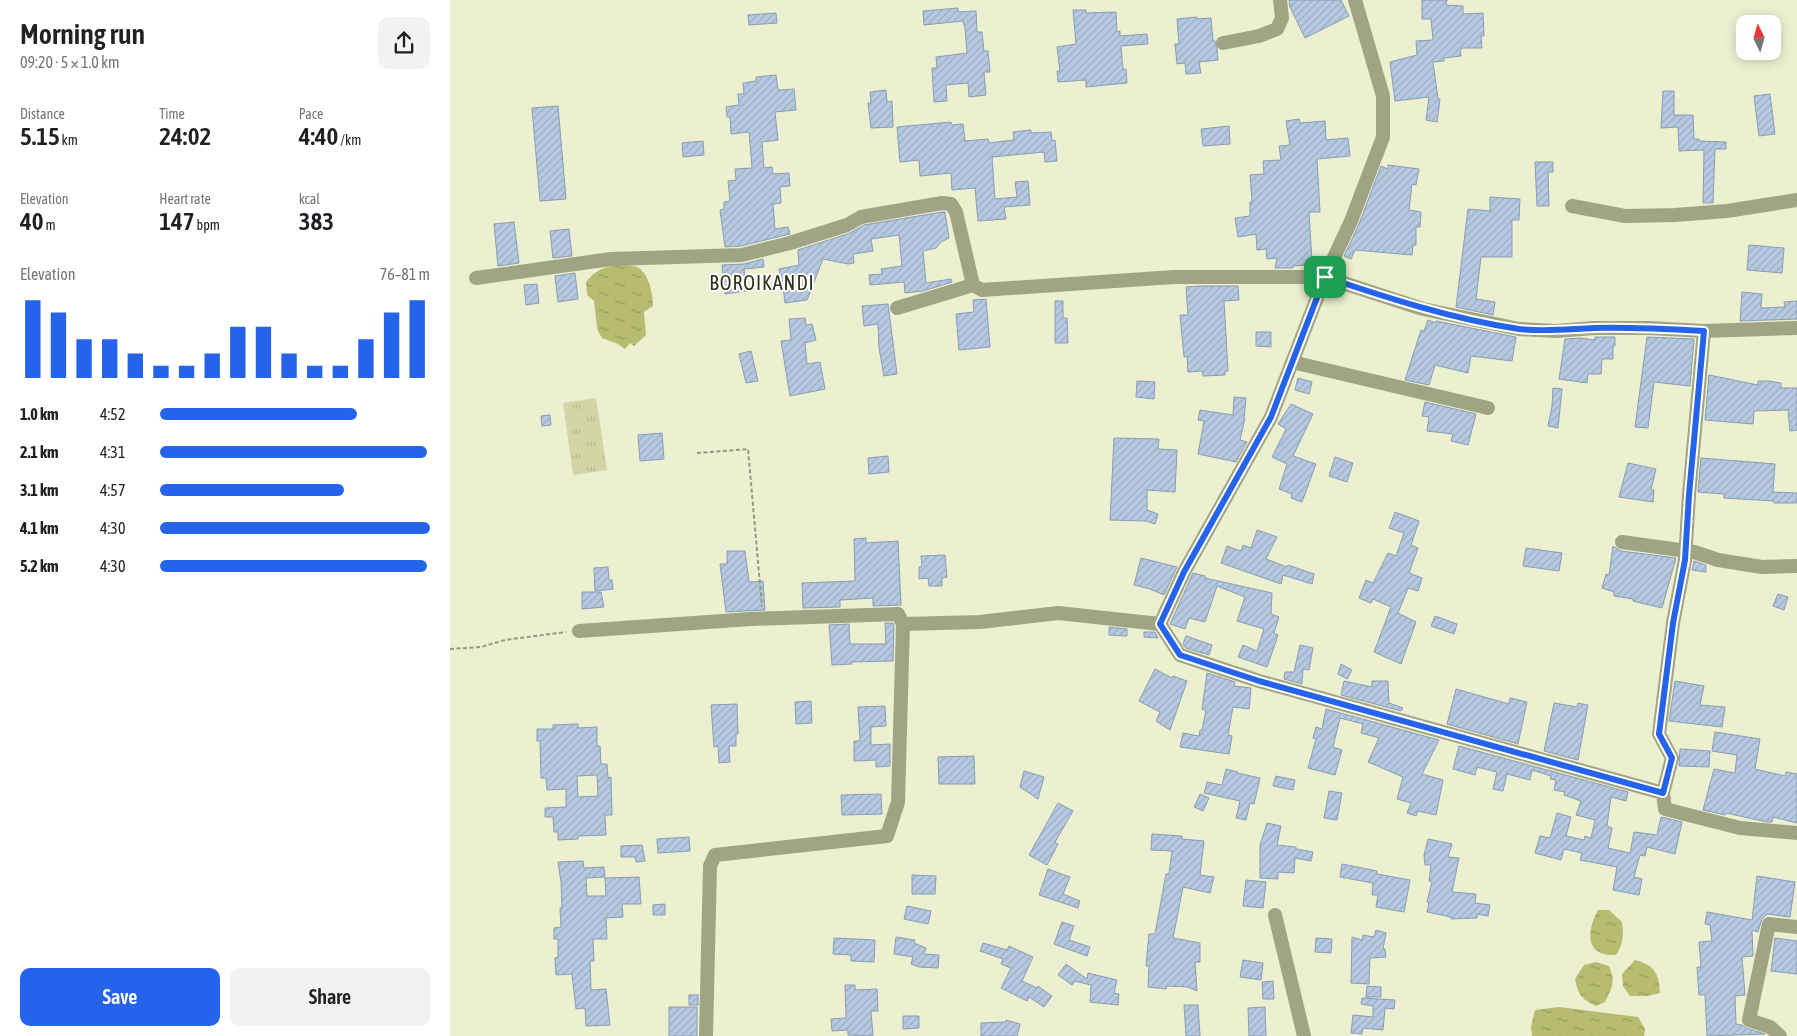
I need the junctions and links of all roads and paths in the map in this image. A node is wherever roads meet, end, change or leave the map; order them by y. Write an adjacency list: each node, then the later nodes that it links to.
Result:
1 (1280, 0): 3 (street)
2 (1355, 0): 6 (street)
3 (1223, 43)
4 (1797, 200): 5 (street)
5 (1572, 206)
6 (1325, 277): 8 (street); 11 (street); 12 (street)
7 (476, 278): 8 (street)
8 (973, 285): 9 (street)
9 (897, 308)
10 (1797, 328): 11 (street)
11 (1704, 331): 16 (street)
12 (1292, 362): 13 (street); 20 (street)
13 (1488, 408)
14 (696, 453): 18 (path)
15 (1622, 542): 16 (street)
16 (1686, 551): 17 (street); 23 (street)
17 (1797, 566)
18 (763, 618): 19 (street); 21 (street)
19 (903, 624): 20 (street); 27 (street)
20 (1160, 624): 23 (street)
21 (579, 631): 22 (path)
22 (450, 649)
23 (1663, 793): 24 (street)
24 (1797, 833)
25 (1275, 915): 28 (street)
26 (1797, 927): 29 (street)
27 (706, 1036)
28 (1304, 1036)
29 (1780, 1036)

